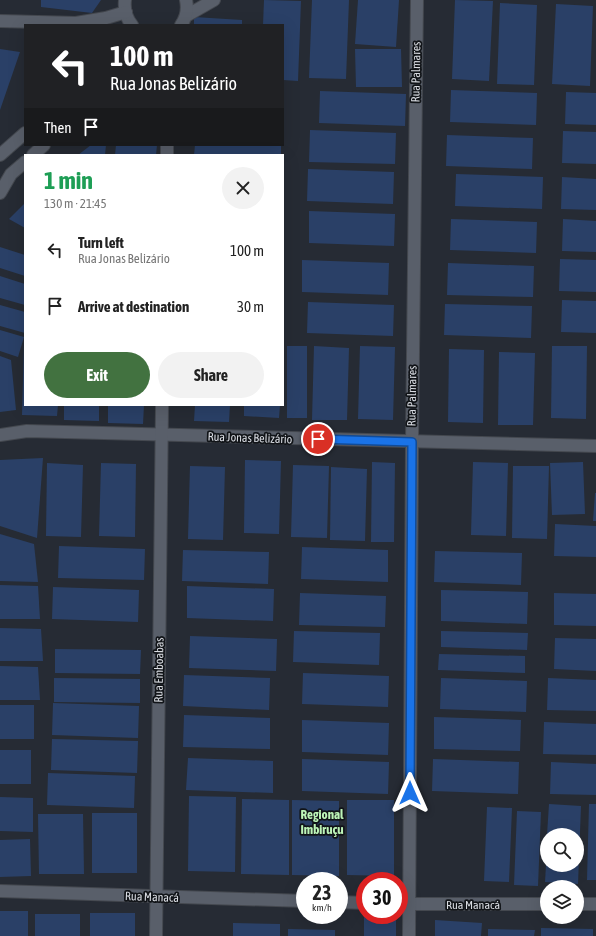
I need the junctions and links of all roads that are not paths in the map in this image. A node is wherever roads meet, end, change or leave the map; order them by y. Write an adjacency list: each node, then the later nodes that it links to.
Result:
1 (124, 0): 5 (street); 8 (street)
2 (186, 0): 6 (street)
3 (214, 0): 6 (street)
4 (417, 0): 19 (street, Rua Palmares)
5 (106, 18): 8 (street); 9 (street)
6 (183, 20)
7 (0, 21): 9 (street)
8 (128, 21)
9 (78, 24)
10 (24, 134): 13 (street)
11 (43, 146): 12 (street)
12 (34, 154)
13 (0, 155)
14 (24, 163): 15 (street)
15 (0, 194)
16 (162, 406): 18 (street, Rua Emboabas)
17 (0, 435): 18 (street, Rua Jonas Belizário)
18 (161, 435): 19 (street, Rua Jonas Belizário); 23 (street, Rua Emboabas)
19 (412, 442): 20 (street, Rua Jonas Belizário); 21 (street, Rua Palmares)
20 (596, 446)
21 (405, 872)
22 (0, 891): 23 (street, Rua Manacá)
23 (156, 897): 24 (street, Rua Manacá); 30 (street, Rua Emboabas)
24 (296, 901)
25 (408, 904): 26 (street, Rua Manacá)
26 (540, 904)
27 (584, 904): 28 (street)
28 (596, 904)
29 (407, 924): 31 (street, Rua Palmares)
30 (156, 936)
31 (409, 936)

